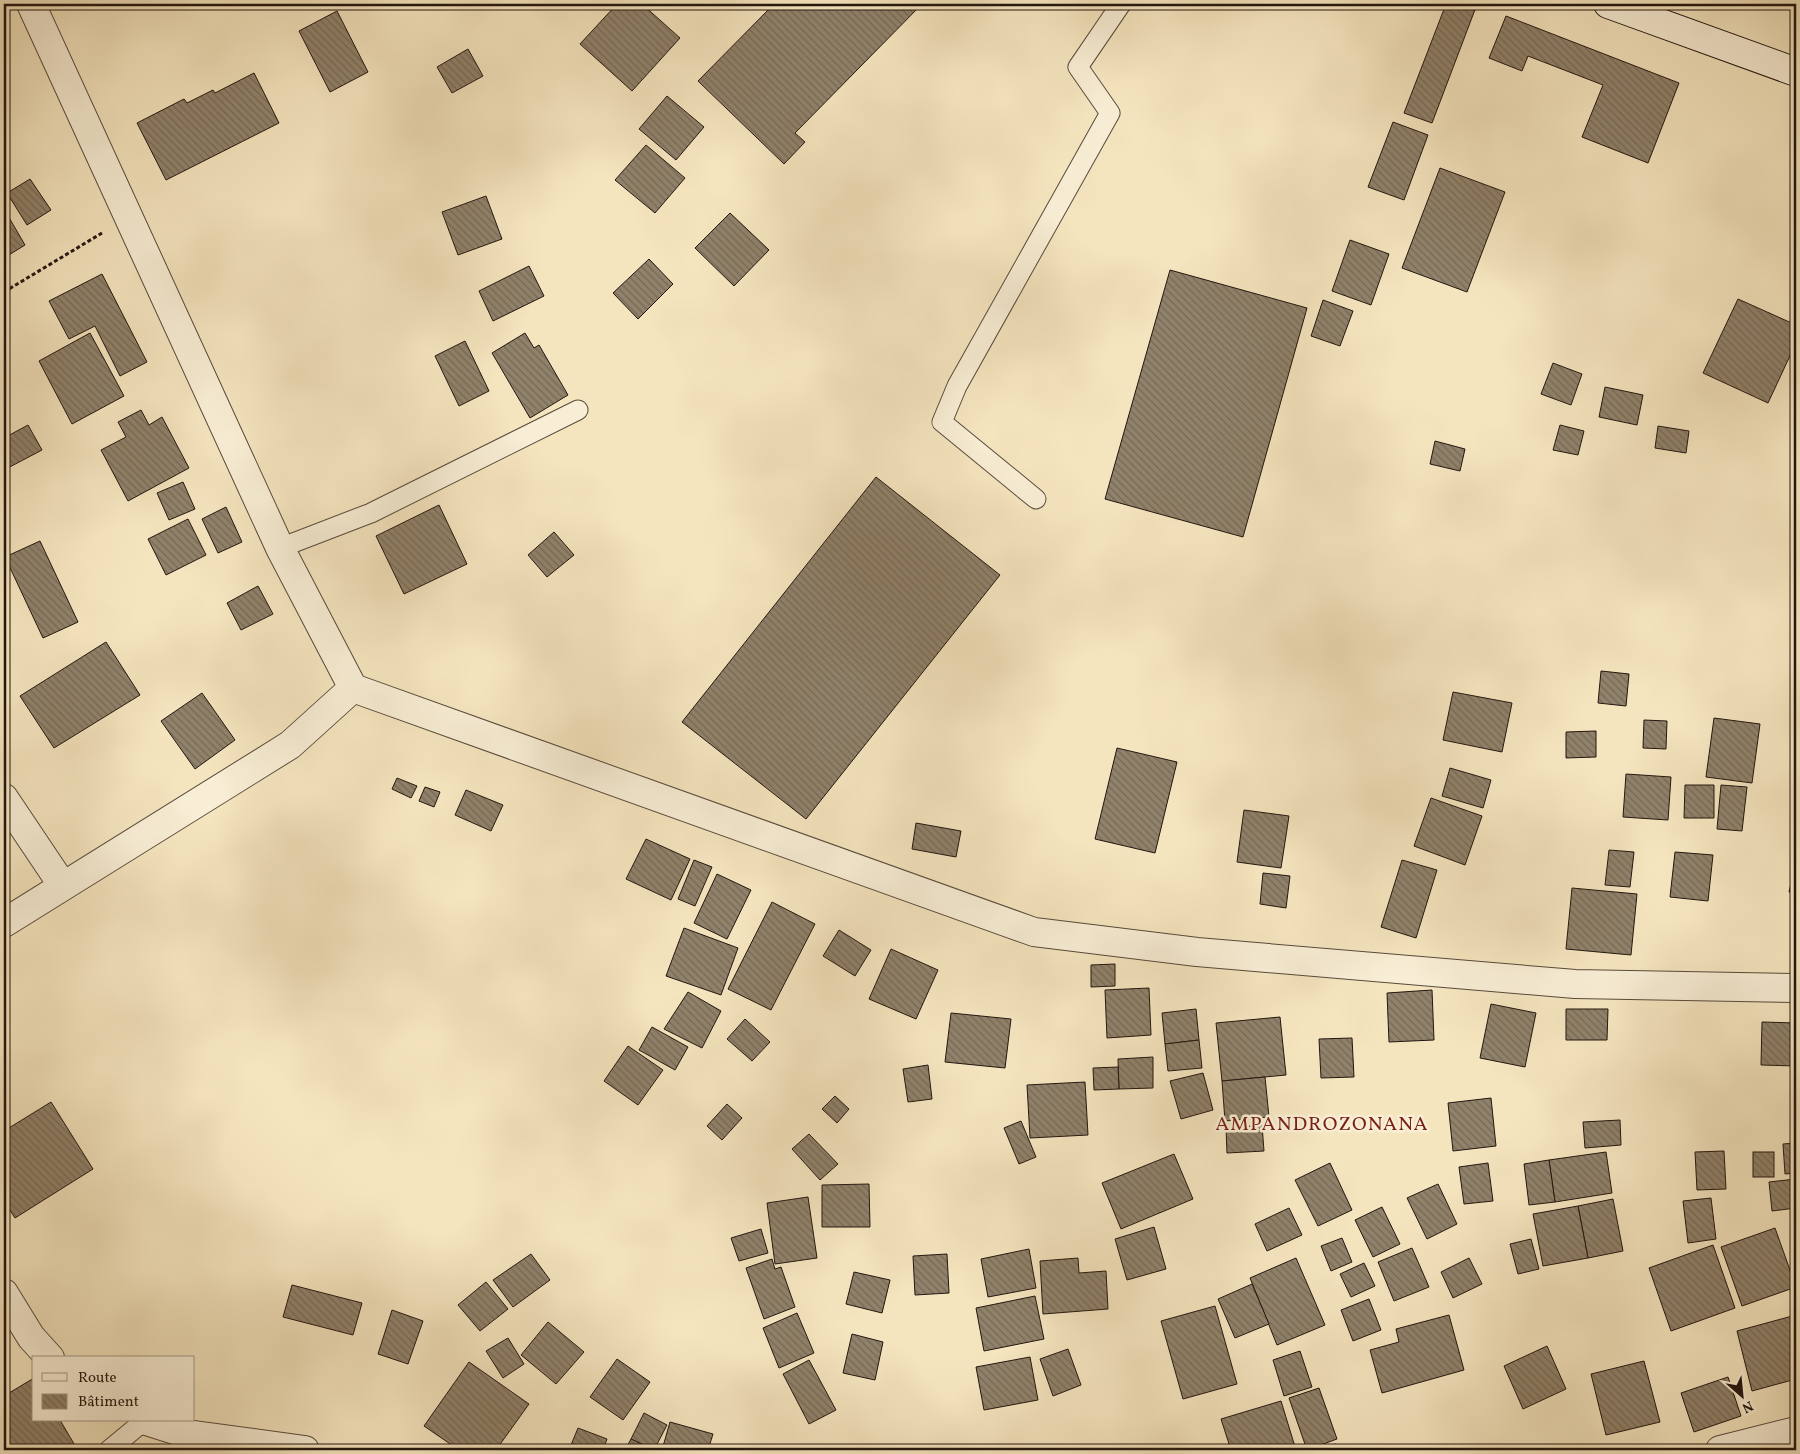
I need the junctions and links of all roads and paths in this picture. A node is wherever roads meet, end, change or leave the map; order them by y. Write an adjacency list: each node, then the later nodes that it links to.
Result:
1 (31, 4): 5 (street)
2 (1120, 4): 8 (lane)
3 (1608, 4): 4 (street)
4 (1796, 72)
5 (128, 217): 6 (path); 9 (street)
6 (4, 292)
7 (578, 410): 9 (lane)
8 (1036, 499)
9 (280, 548): 10 (street)
10 (354, 688): 12 (street); 14 (street)
11 (4, 798): 12 (street)
12 (63, 886): 13 (street)
13 (4, 923)
14 (1796, 988)
15 (4, 1293): 16 (street)
16 (48, 1356)
17 (142, 1422): 20 (lane)
18 (150, 1422): 21 (street)
19 (1796, 1430): 22 (street)
20 (109, 1450)
21 (306, 1450)
22 (1720, 1450)

